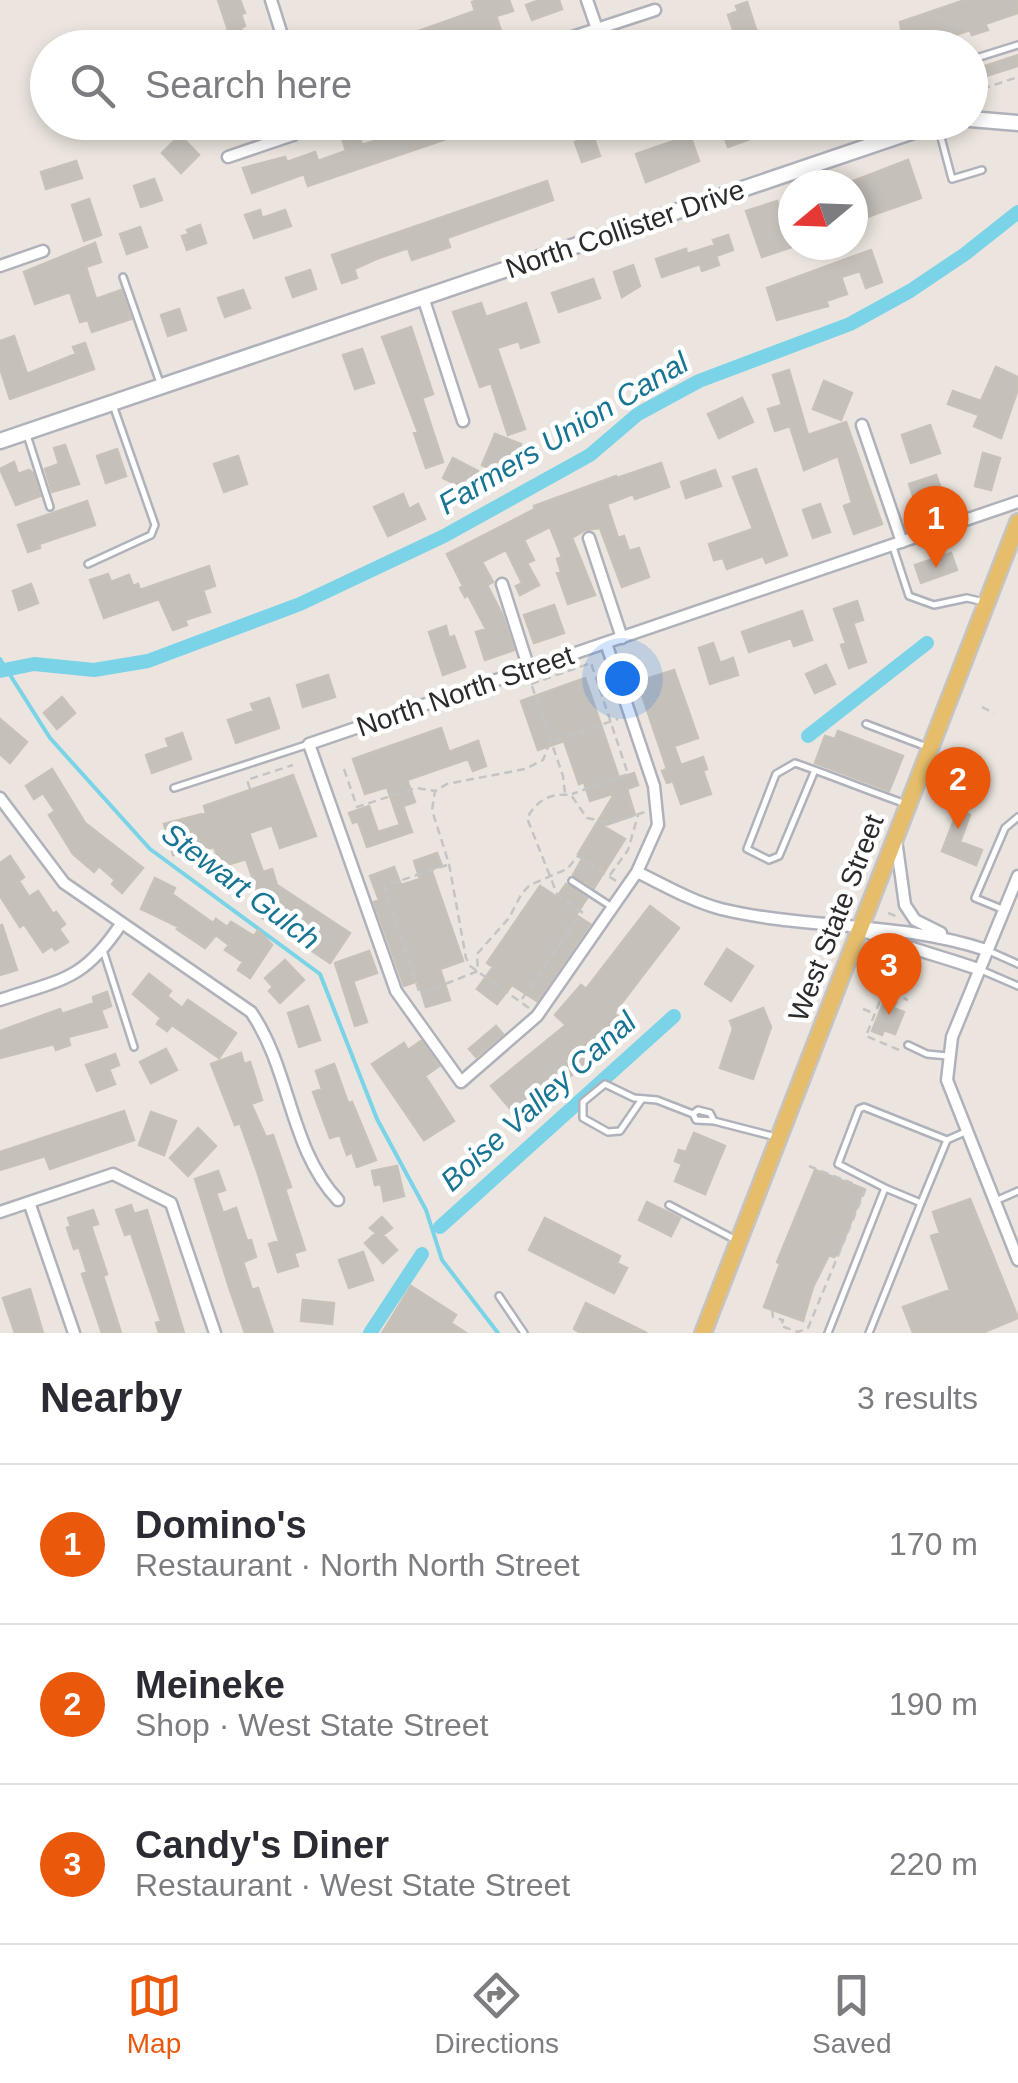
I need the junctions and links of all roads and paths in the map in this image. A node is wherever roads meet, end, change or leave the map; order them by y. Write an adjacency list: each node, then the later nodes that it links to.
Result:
1 (271, 0): 5 (street)
2 (587, 0): 4 (street)
3 (655, 10): 4 (street)
4 (596, 29): 6 (street)
5 (280, 30)
6 (593, 30)
7 (1018, 45): 8 (lane)
8 (988, 54)
9 (1018, 78): 10 (path)
10 (988, 88)
11 (988, 120): 12 (street)
12 (1018, 122)
13 (278, 140): 16 (street)
14 (889, 140): 21 (street, North Collister Drive)
15 (939, 140): 17 (lane)
16 (228, 157)
17 (982, 170)
18 (44, 251): 19 (street)
19 (0, 266)
20 (122, 276): 22 (lane)
21 (423, 297): 22 (street, North Collister Drive); 24 (street)
22 (161, 386): 23 (street, North Collister Drive)
23 (112, 403): 26 (street, North Collister Drive); 33 (lane)
24 (462, 421)
25 (862, 424): 32 (street)
26 (26, 432): 27 (street, North Collister Drive); 29 (lane)
27 (0, 441)
28 (1018, 502): 32 (street, North North Street)
29 (50, 507)
30 (1018, 522): 35 (main road, West State Street)
31 (590, 538): 36 (street)
32 (897, 544): 35 (lane); 36 (street, North North Street)
33 (88, 564)
34 (502, 584): 38 (street)
35 (986, 603): 46 (main road, West State Street)
36 (622, 638): 37 (street, North North Street)
37 (606, 643): 38 (street, North North Street); 41 (street)
38 (530, 669): 45 (street, North North Street)
39 (982, 708): 40 (path)
40 (994, 712)
41 (630, 714): 42 (path); 62 (street)
42 (610, 721): 44 (path); 44 (path); 54 (path)
43 (866, 724): 46 (lane)
44 (550, 742): 52 (path); 53 (path)
45 (309, 744): 50 (lane); 86 (street)
46 (930, 748): 56 (main road, West State Street)
47 (293, 765): 51 (path)
48 (344, 770): 52 (path)
49 (815, 770): 49 (lane); 56 (lane)
50 (174, 788)
51 (250, 789)
52 (436, 791): 61 (path)
53 (565, 794): 54 (path); 65 (path)
54 (571, 795): 58 (path)
55 (0, 798): 72 (street)
56 (906, 804): 60 (main road, West State Street)
57 (652, 812): 58 (path)
58 (639, 814): 63 (path)
59 (1018, 817): 69 (lane)
60 (895, 836): 73 (main road, West State Street); 74 (street)
61 (448, 864): 79 (path); 79 (path)
62 (636, 872): 68 (street); 73 (street)
63 (609, 875): 65 (path); 66 (path)
64 (1018, 876): 69 (street)
65 (552, 877): 79 (path); 83 (path)
66 (617, 880)
67 (572, 881): 68 (lane)
68 (612, 907): 86 (street)
69 (1002, 909): 76 (street)
70 (888, 913): 71 (path)
71 (902, 913)
72 (121, 924): 75 (street); 98 (street)
73 (858, 929): 74 (street); 78 (street); 93 (main road, West State Street)
74 (955, 939): 76 (street)
75 (103, 950): 81 (street); 88 (lane)
76 (986, 950): 77 (lane); 78 (street)
77 (1018, 964)
78 (978, 969): 80 (lane); 90 (street)
79 (478, 972): 83 (path)
80 (1018, 986)
81 (0, 1000)
82 (908, 1000): 85 (path)
83 (521, 1001): 86 (path)
84 (863, 1009): 85 (path)
85 (875, 1014): 89 (path)
86 (538, 1016)
87 (908, 1045): 90 (lane)
88 (134, 1047)
89 (909, 1054)
90 (947, 1056): 92 (street)
91 (642, 1100): 91 (lane); 93 (lane)
92 (966, 1132): 94 (lane); 101 (street)
93 (778, 1138): 104 (main road, West State Street)
94 (948, 1140): 96 (lane); 100 (lane)
95 (809, 1166): 108 (path)
96 (886, 1188): 100 (lane); 113 (lane)
97 (1018, 1191): 101 (lane)
98 (338, 1200)
99 (28, 1202): 103 (street); 109 (street); 110 (street)
100 (920, 1202): 114 (lane)
101 (994, 1202): 105 (street)
102 (669, 1205): 104 (lane)
103 (0, 1212)
104 (738, 1242): 112 (main road, West State Street)
105 (1018, 1260)
106 (499, 1296): 111 (lane)
107 (772, 1310): 108 (path)
108 (796, 1332)
109 (74, 1333)
110 (214, 1333)
111 (524, 1333)
112 (703, 1333)
113 (828, 1333)
114 (870, 1333)

